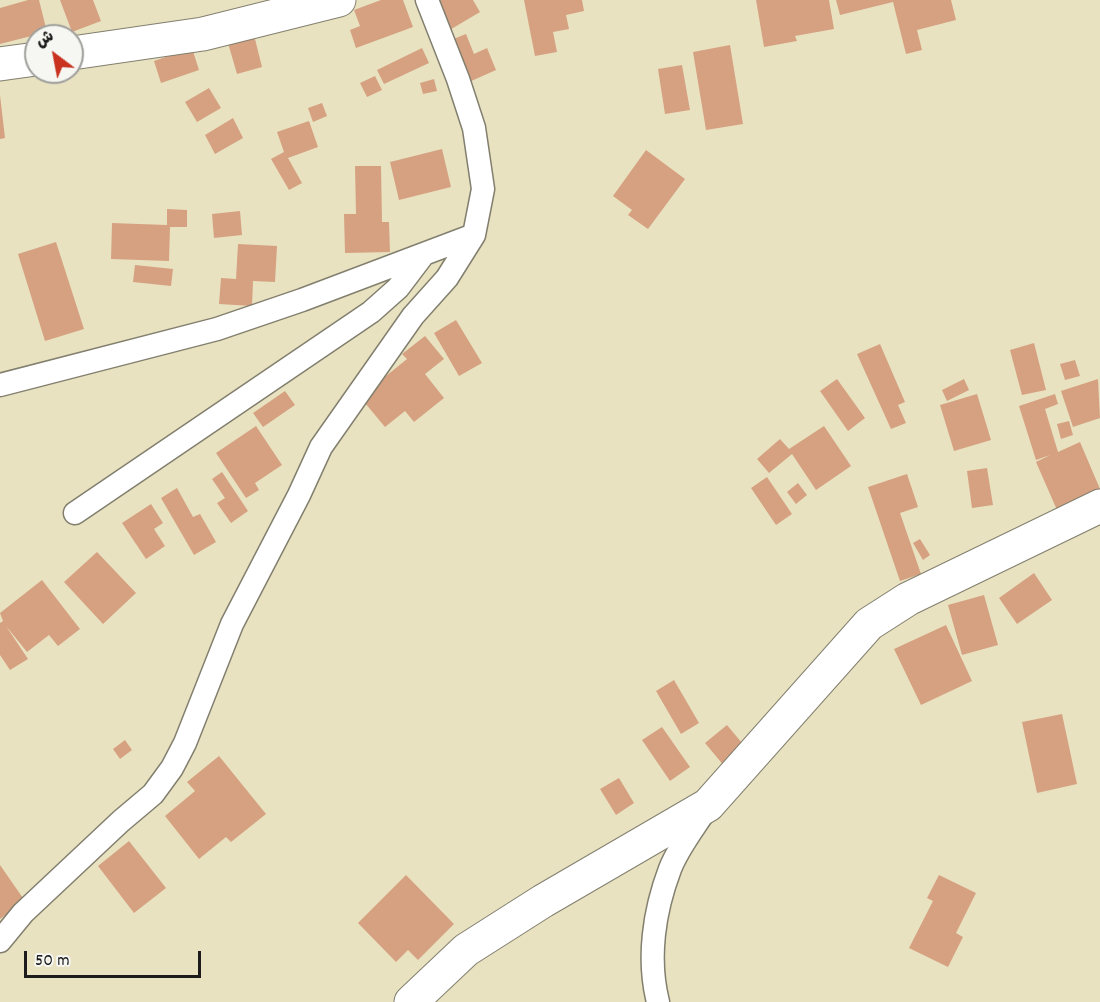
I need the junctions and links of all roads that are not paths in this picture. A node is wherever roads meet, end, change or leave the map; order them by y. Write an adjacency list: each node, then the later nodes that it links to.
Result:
1 (339, 0): 3 (street)
2 (427, 0): 6 (street)
3 (84, 52)
4 (24, 61): 5 (street)
5 (0, 64)
6 (474, 235): 7 (street); 12 (street)
7 (423, 255): 8 (street); 10 (street)
8 (0, 385)
9 (1100, 506): 11 (street)
10 (75, 513)
11 (708, 805): 13 (street); 14 (street)
12 (0, 941)
13 (411, 1002)
14 (658, 1002)

